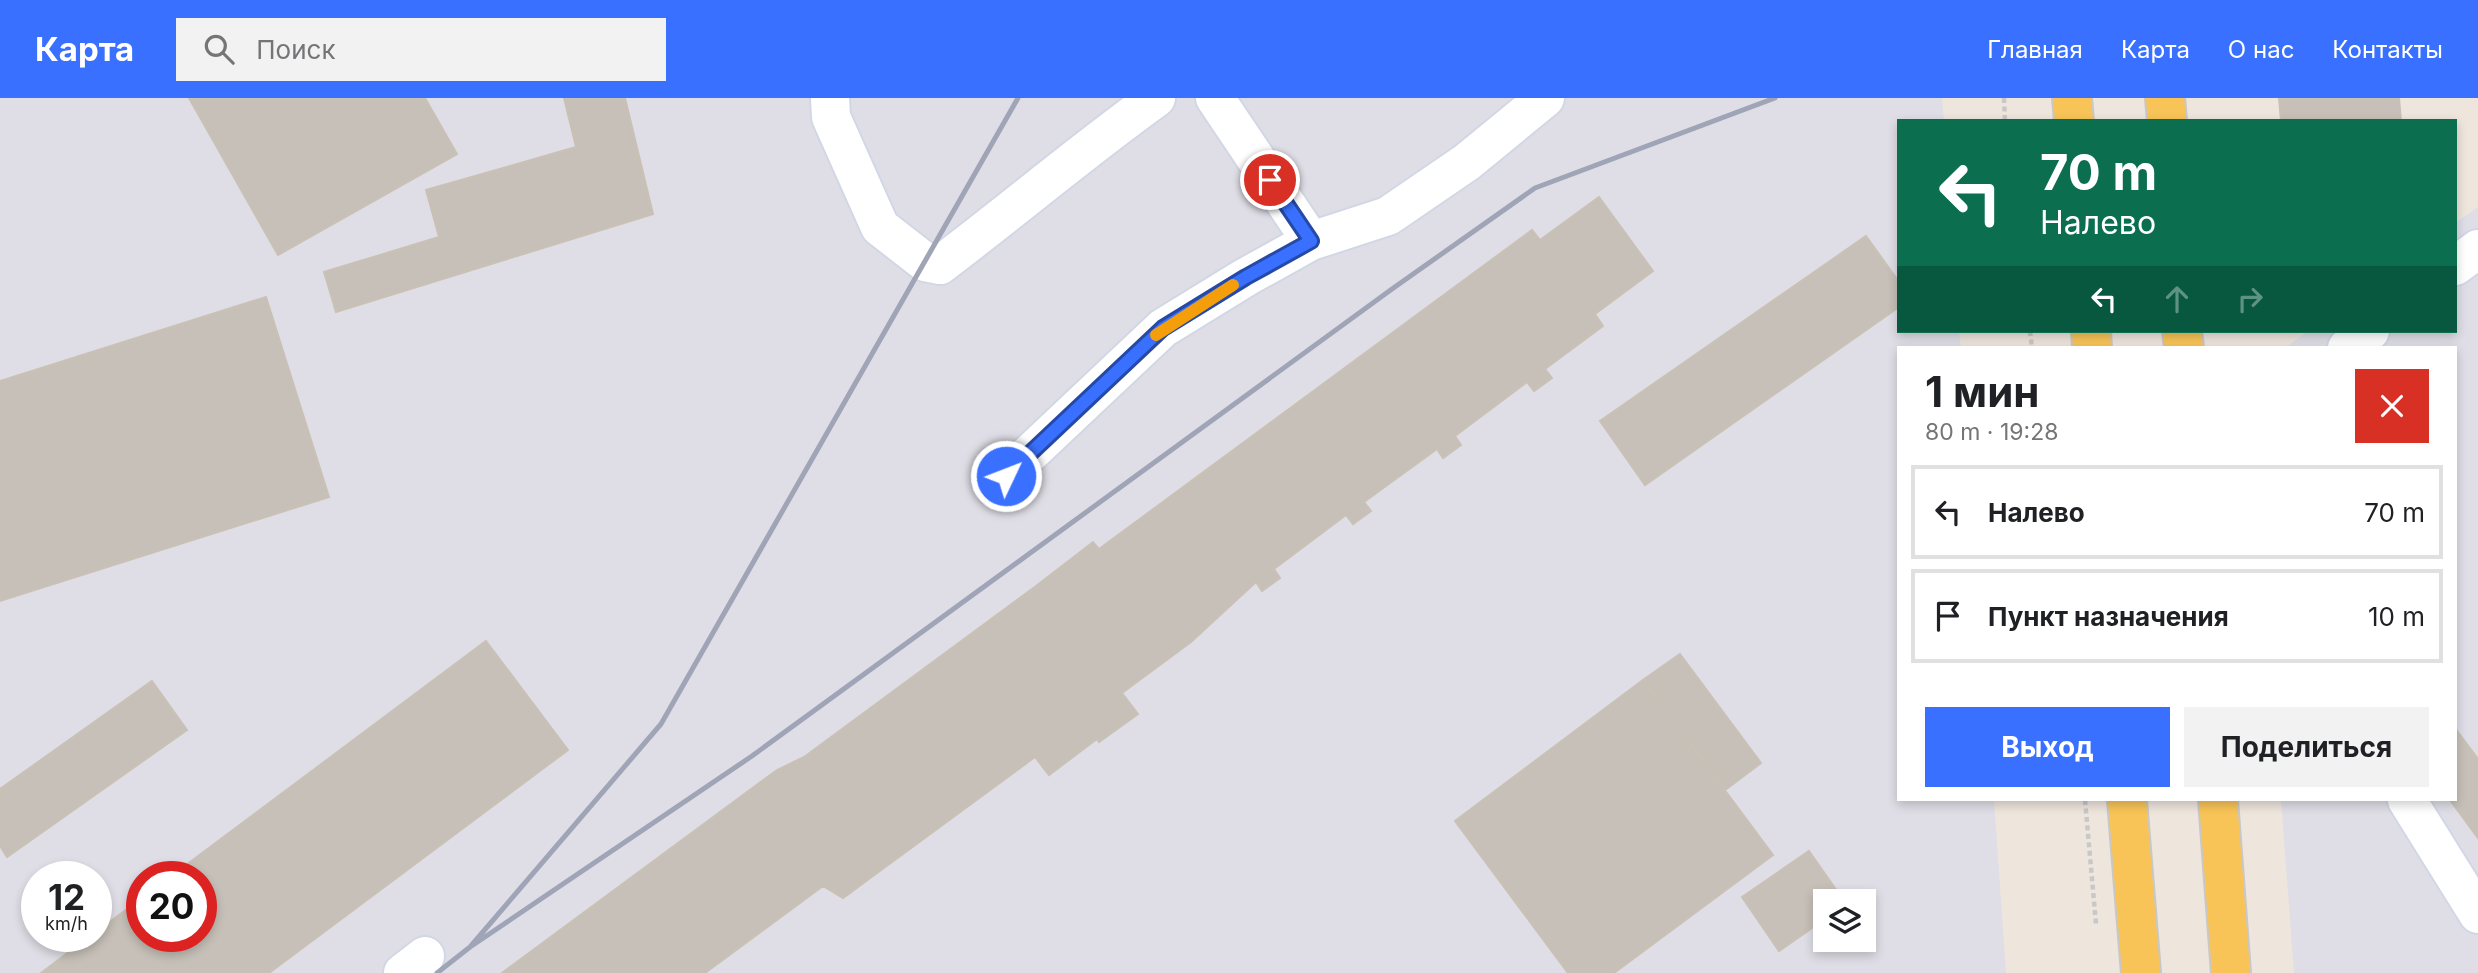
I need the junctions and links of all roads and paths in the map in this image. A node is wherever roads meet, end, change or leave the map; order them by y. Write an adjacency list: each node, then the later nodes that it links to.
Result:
1 (830, 98): 2 (lane)
2 (1156, 98)
3 (1215, 98): 11 (lane)
4 (1545, 98): 11 (lane)
5 (2004, 98): 8 (path)
6 (2072, 98): 9 (main road)
7 (2165, 98): 10 (main road)
8 (2005, 119)
9 (2074, 119)
10 (2167, 119)
11 (1311, 241): 16 (lane)
12 (2478, 249): 13 (lane)
13 (2457, 265)
14 (2367, 333): 15 (lane)
15 (2350, 346)
16 (1006, 476)
17 (2085, 801): 22 (path)
18 (2127, 801): 23 (main road)
19 (2217, 801): 24 (main road)
20 (2408, 801): 21 (lane)
21 (2478, 914)
22 (2097, 933)
23 (2141, 973)
24 (2231, 973)

